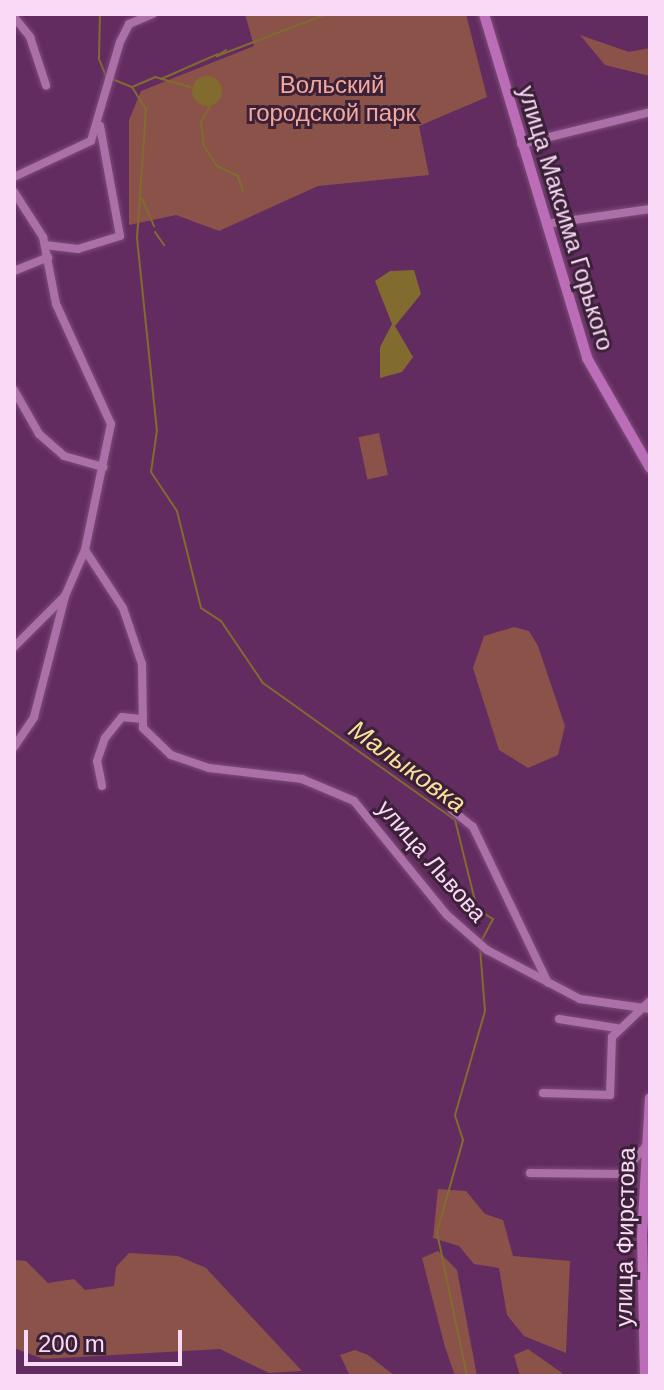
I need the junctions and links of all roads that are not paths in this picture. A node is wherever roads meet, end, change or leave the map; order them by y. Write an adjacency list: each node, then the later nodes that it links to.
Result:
1 (123, 14): 5 (street)
2 (153, 14): 5 (street)
3 (484, 14): 9 (main road, улица Максима Горького)
4 (14, 17): 6 (street)
5 (129, 24): 8 (street)
6 (46, 85)
7 (650, 112): 9 (street)
8 (100, 126): 10 (street); 14 (street)
9 (521, 144): 13 (main road, улица Максима Горького)
10 (14, 177)
11 (14, 192): 14 (street)
12 (650, 209): 13 (street)
13 (546, 224): 19 (main road, улица Максима Горького)
14 (45, 245): 15 (street)
15 (48, 257): 16 (street); 18 (street)
16 (14, 271)
17 (14, 390): 18 (street)
18 (103, 467): 20 (street)
19 (650, 468)
20 (85, 550): 21 (street); 23 (street)
21 (65, 596): 22 (street); 24 (street)
22 (14, 647)
23 (140, 719): 25 (street); 27 (street, улица Львова)
24 (14, 747)
25 (102, 786)
26 (452, 810): 27 (street)
27 (550, 987): 28 (street, улица Львова)
28 (648, 1005): 30 (street)
29 (559, 1019): 30 (street)
30 (616, 1028): 31 (street)
31 (543, 1093)
32 (650, 1098): 33 (main road, улица Фирстова)
33 (647, 1141): 34 (street); 35 (main road, улица Фирстова)
34 (530, 1173)
35 (646, 1204): 36 (main road, улица Фирстова)
36 (646, 1264): 37 (main road, улица Фирстова)
37 (647, 1332): 38 (main road, улица Фирстова)
38 (645, 1376)

